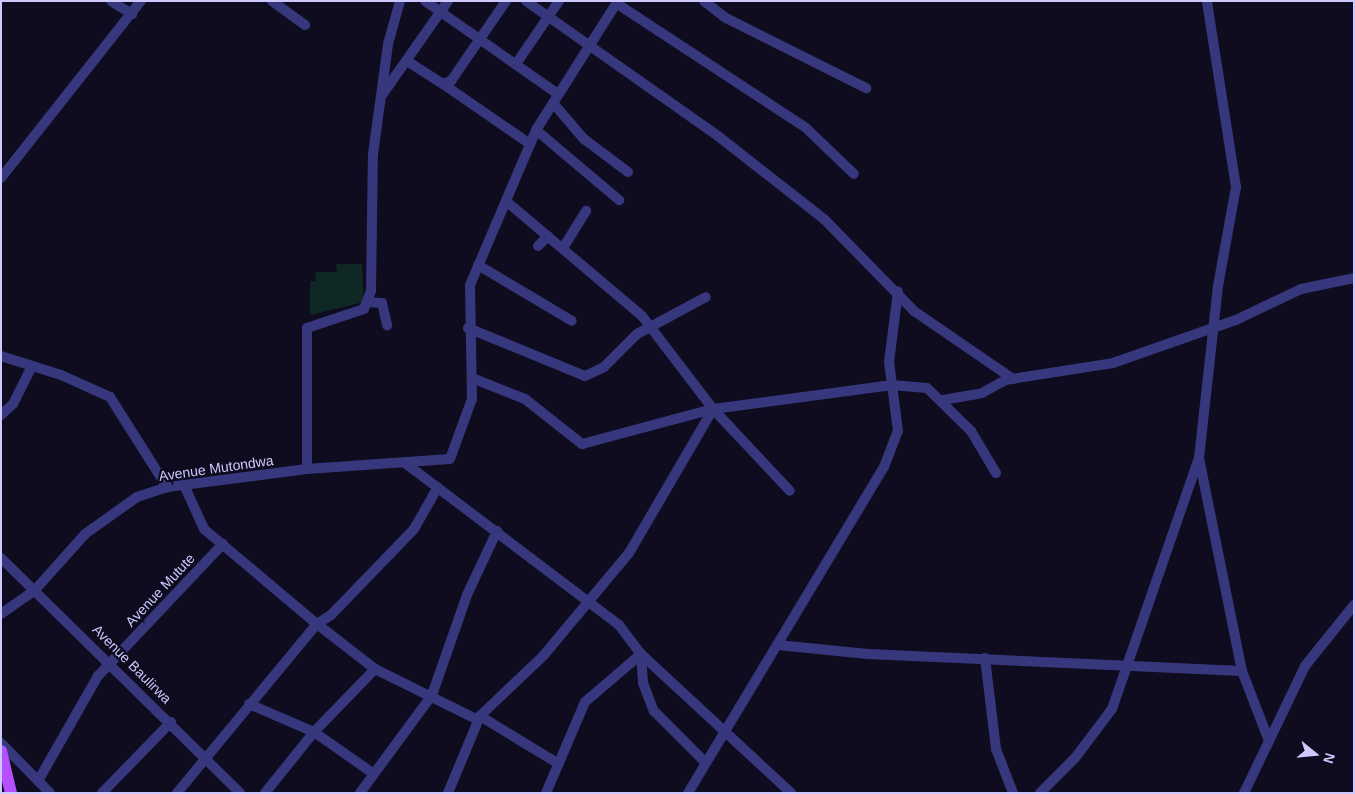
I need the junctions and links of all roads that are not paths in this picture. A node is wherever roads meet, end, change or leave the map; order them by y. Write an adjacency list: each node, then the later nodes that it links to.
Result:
1 (111, 1): 14 (street)
2 (141, 1): 14 (street)
3 (272, 1): 16 (street)
4 (400, 1): 23 (street)
5 (425, 1): 13 (street)
6 (448, 1): 13 (street)
7 (506, 1): 17 (street)
8 (526, 1): 15 (street)
9 (560, 1): 15 (street)
10 (704, 1): 22 (street)
11 (1207, 1): 45 (street)
12 (617, 2): 18 (street); 28 (street)
13 (441, 12): 17 (street); 19 (street)
14 (132, 14): 29 (street)
15 (548, 17): 18 (street); 20 (street)
16 (305, 25)
17 (480, 38): 20 (street); 21 (street)
18 (589, 46): 24 (street); 38 (street)
19 (407, 61): 21 (street); 23 (street)
20 (516, 64): 24 (street)
21 (443, 84): 26 (street)
22 (866, 88)
23 (381, 95): 40 (street)
24 (555, 99): 25 (street); 27 (street)
25 (536, 130): 26 (street); 30 (street)
26 (530, 144): 31 (street)
27 (628, 172)
28 (854, 174)
29 (1, 178)
30 (619, 200)
31 (506, 201): 33 (street); 36 (street)
32 (586, 211): 35 (street)
33 (548, 236): 34 (street); 35 (street)
34 (538, 246)
35 (563, 248): 44 (street)
36 (478, 265): 41 (street); 43 (street)
37 (1354, 278): 45 (street)
38 (898, 292): 49 (street); 50 (street)
39 (706, 297): 44 (street)
40 (368, 302): 42 (street); 56 (street)
41 (572, 321)
42 (387, 326)
43 (468, 328): 44 (street); 48 (street)
44 (652, 328): 52 (street)
45 (1214, 328): 49 (street); 54 (street)
46 (1, 356): 47 (street)
47 (32, 366): 53 (street); 58 (street)
48 (472, 378): 52 (street); 55 (street, Avenue Mutondwa)
49 (1013, 379): 51 (street)
50 (892, 385): 51 (street); 52 (street); 70 (street)
51 (942, 400): 57 (street)
52 (713, 409): 61 (street); 66 (street)
53 (1, 415)
54 (1199, 458): 74 (street); 76 (street)
55 (405, 463): 56 (street, Avenue Mutondwa); 60 (street)
56 (307, 468): 59 (street, Avenue Mutondwa)
57 (996, 473)
58 (167, 487): 59 (street, Avenue Mutondwa); 65 (street, Avenue Mutondwa)
59 (185, 487): 63 (street)
60 (438, 487): 62 (street); 69 (street)
61 (790, 491)
62 (497, 531): 66 (street); 77 (street)
63 (223, 544): 69 (street); 73 (street, Avenue Mutute)
64 (1, 558): 65 (street, Avenue Baulirwa)
65 (35, 590): 68 (street, Avenue Mutondwa); 73 (street, Avenue Baulirwa)
66 (588, 600): 71 (street); 79 (street)
67 (1354, 605): 83 (street)
68 (1, 614)
69 (317, 624): 75 (street); 78 (street)
70 (778, 645): 72 (street); 81 (street)
71 (641, 654): 81 (street); 87 (street); 88 (street)
72 (985, 658): 74 (street); 102 (street)
73 (112, 662): 80 (street, Avenue Baulirwa); 90 (street, Avenue Mutute)
74 (1131, 665): 76 (street); 103 (street)
75 (375, 669): 77 (street); 82 (street)
76 (1242, 671): 83 (street)
77 (432, 695): 79 (street); 89 (street)
78 (249, 704): 82 (street); 86 (street)
79 (479, 718): 88 (street); 91 (street)
80 (171, 722): 86 (street, Avenue Baulirwa); 94 (street)
81 (724, 728): 87 (street); 101 (street)
82 (314, 732): 89 (street); 97 (street)
83 (1269, 741): 104 (street)
84 (1, 743): 90 (street)
85 (1, 751): 92 (main road)
86 (206, 755): 95 (street); 96 (street, Avenue Baulirwa)
87 (704, 761): 100 (street)
88 (559, 764): 99 (street)
89 (374, 774): 98 (street)
90 (38, 781): 93 (street)
91 (450, 792)
92 (11, 793)
93 (50, 793)
94 (102, 793)
95 (178, 793)
96 (240, 793)
97 (265, 793)
98 (360, 793)
99 (546, 793)
100 (688, 793)
101 (790, 793)
102 (1013, 793)
103 (1040, 793)
104 (1244, 793)

